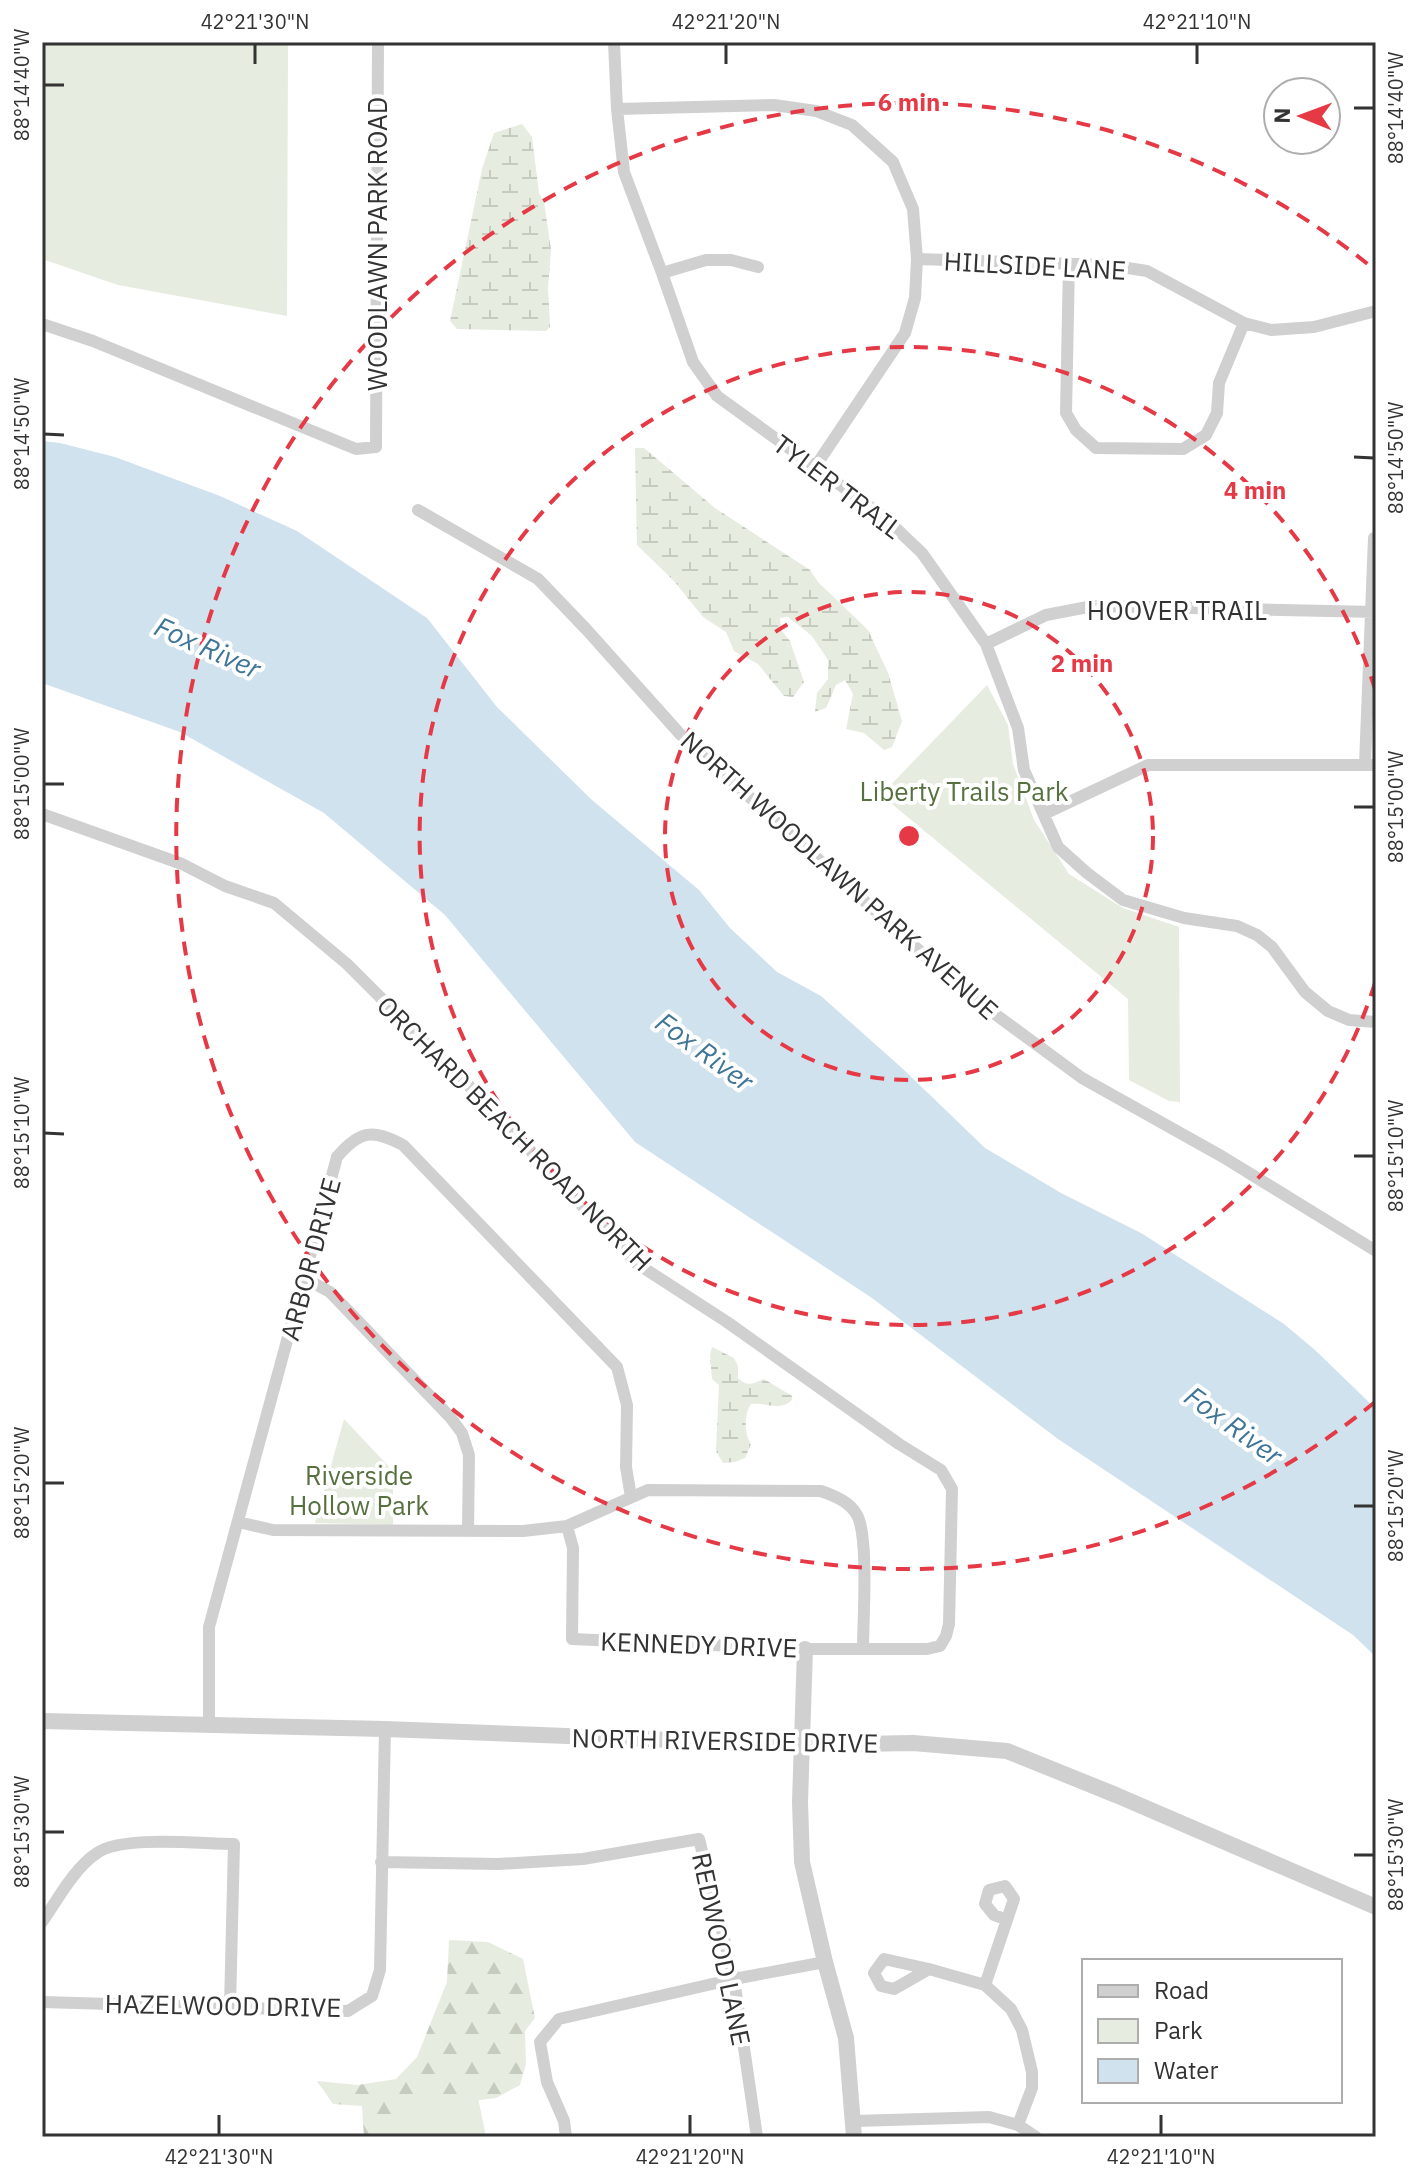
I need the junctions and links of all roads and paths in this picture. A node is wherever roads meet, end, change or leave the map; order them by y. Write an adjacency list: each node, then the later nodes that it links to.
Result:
1 (378, 42): 10 (street, WOODLAWN PARK ROAD)
2 (614, 42): 3 (street, TYLER TRAIL)
3 (617, 109): 4 (street); 7 (street, TYLER TRAIL)
4 (917, 259): 5 (street, HILLSIDE LANE); 11 (street)
5 (1069, 263): 9 (street, HILLSIDE LANE); 9 (street)
6 (758, 267): 7 (street)
7 (662, 273): 11 (street, TYLER TRAIL)
8 (1376, 311): 9 (street, HILLSIDE LANE)
9 (1244, 323)
10 (42, 324)
11 (815, 467): 15 (street, TYLER TRAIL)
12 (418, 510): 20 (street, NORTH WOODLAWN PARK AVENUE)
13 (1374, 538): 14 (street)
14 (1373, 612): 15 (street, HOOVER TRAIL); 16 (street)
15 (986, 644): 18 (street, TYLER TRAIL)
16 (1371, 764): 18 (street)
17 (42, 814): 26 (street, ORCHARD BEACH ROAD NORTH)
18 (1044, 814): 19 (street, TYLER TRAIL)
19 (1376, 1022)
20 (1376, 1251)
21 (304, 1278): 22 (street, ARBOR DRIVE); 23 (street, ARBOR DRIVE); 25 (street)
22 (631, 1497): 24 (street); 28 (street)
23 (238, 1522): 25 (street); 30 (street, ARBOR DRIVE)
24 (567, 1526): 25 (street); 27 (street, KENNEDY DRIVE)
25 (468, 1531)
26 (940, 1646): 28 (street, KENNEDY DRIVE)
27 (805, 1649): 28 (street, KENNEDY DRIVE); 32 (street)
28 (863, 1649)
29 (42, 1721): 30 (street, NORTH RIVERSIDE DRIVE)
30 (209, 1724): 31 (street, NORTH RIVERSIDE DRIVE)
31 (385, 1729): 32 (street, NORTH RIVERSIDE DRIVE); 33 (street, HAZELWOOD DRIVE)
32 (803, 1745): 34 (street, NORTH RIVERSIDE DRIVE); 37 (street)
33 (381, 1862): 39 (street, REDWOOD LANE); 42 (street, HAZELWOOD DRIVE)
34 (1376, 1907)
35 (1007, 1920): 40 (street)
36 (42, 1922): 42 (street)
37 (825, 1962): 39 (street); 44 (street)
38 (929, 1969): 40 (street)
39 (734, 1979): 45 (street); 46 (street, REDWOOD LANE)
40 (985, 1985): 43 (street)
41 (42, 2002): 42 (street, HAZELWOOD DRIVE)
42 (230, 2007)
43 (1018, 2125): 44 (street); 47 (street)
44 (854, 2129)
45 (566, 2137)
46 (757, 2137)
47 (1036, 2137)

